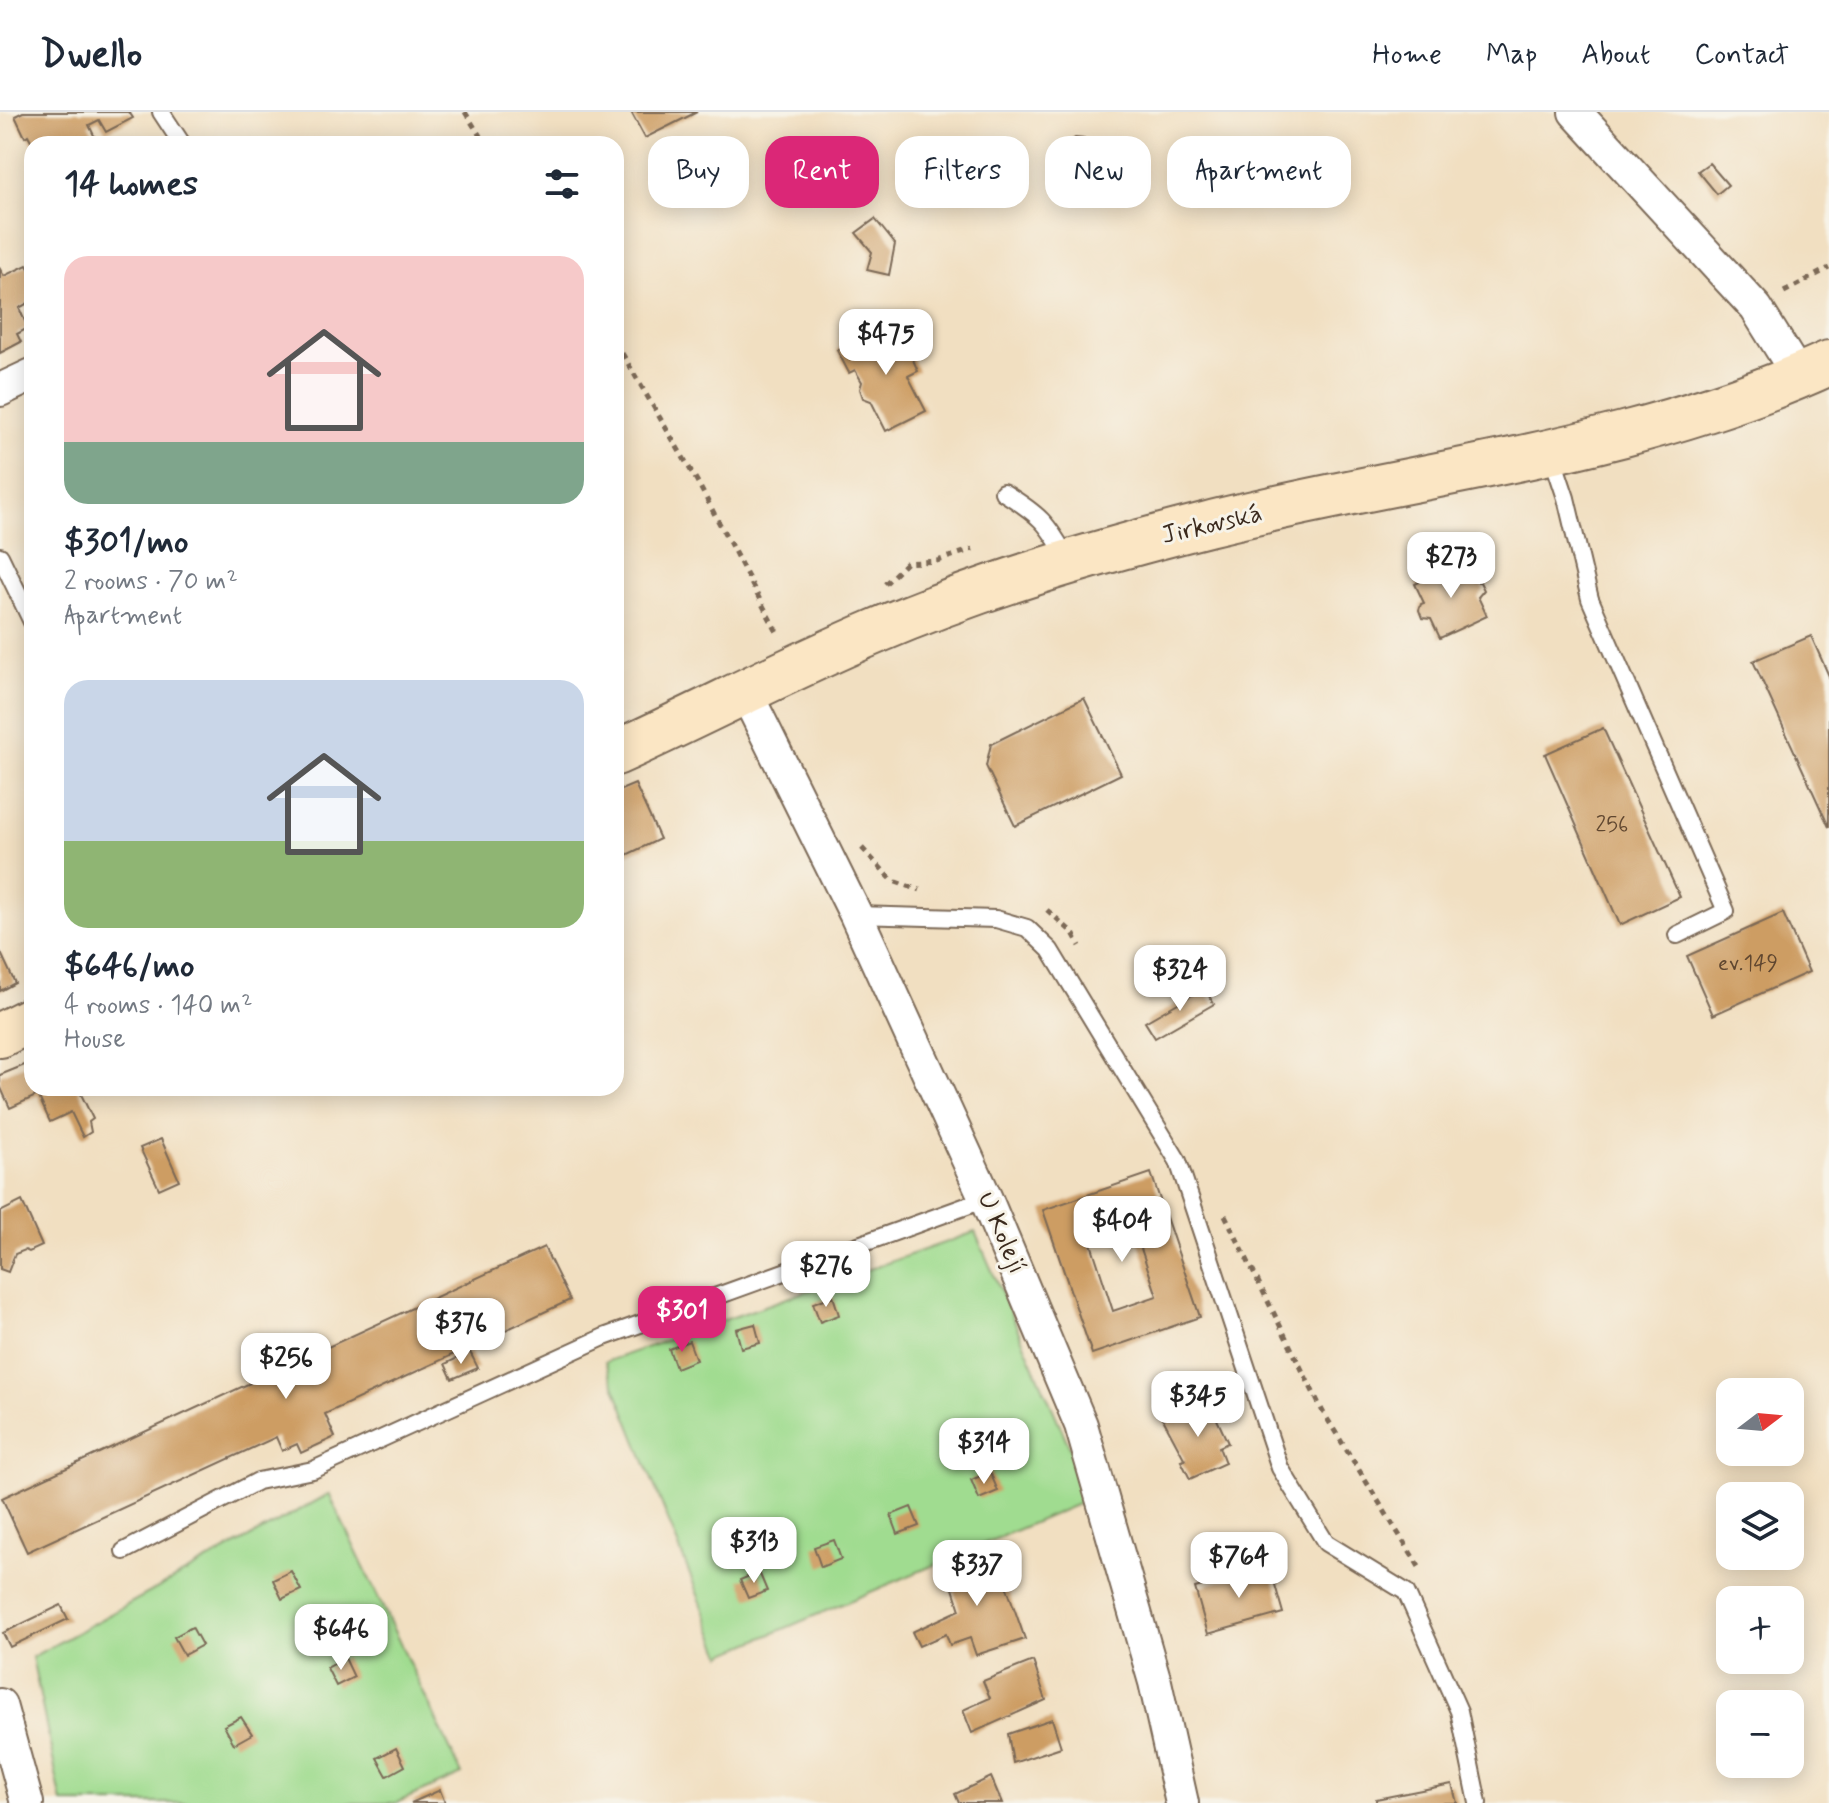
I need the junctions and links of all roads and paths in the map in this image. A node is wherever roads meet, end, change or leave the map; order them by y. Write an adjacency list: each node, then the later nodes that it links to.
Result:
1 (161, 112): 4 (lane)
2 (465, 112): 5 (path)
3 (1575, 112): 7 (street)
4 (177, 136)
5 (480, 136)
6 (1829, 268): 7 (path)
7 (1756, 308): 9 (street)
8 (624, 357): 17 (path)
9 (1814, 370): 12 (main road, Jirkovská)
10 (24, 379): 11 (street)
11 (0, 390)
12 (1551, 452): 15 (main road, Jirkovská); 21 (lane)
13 (1003, 492): 15 (lane)
14 (0, 556): 16 (lane)
15 (1069, 562): 18 (main road, Jirkovská)
16 (24, 606)
17 (778, 635)
18 (745, 691): 19 (main road, Jirkovská); 20 (street, U Kolejí)
19 (624, 749)
20 (856, 915): 24 (street, U Kolejí); 29 (lane)
21 (1677, 935)
22 (24, 1023): 23 (main road)
23 (0, 1035)
24 (986, 1199): 25 (lane); 28 (street, U Kolejí)
25 (124, 1551)
26 (0, 1705): 27 (street)
27 (27, 1803)
28 (1182, 1803)
29 (1478, 1803)

